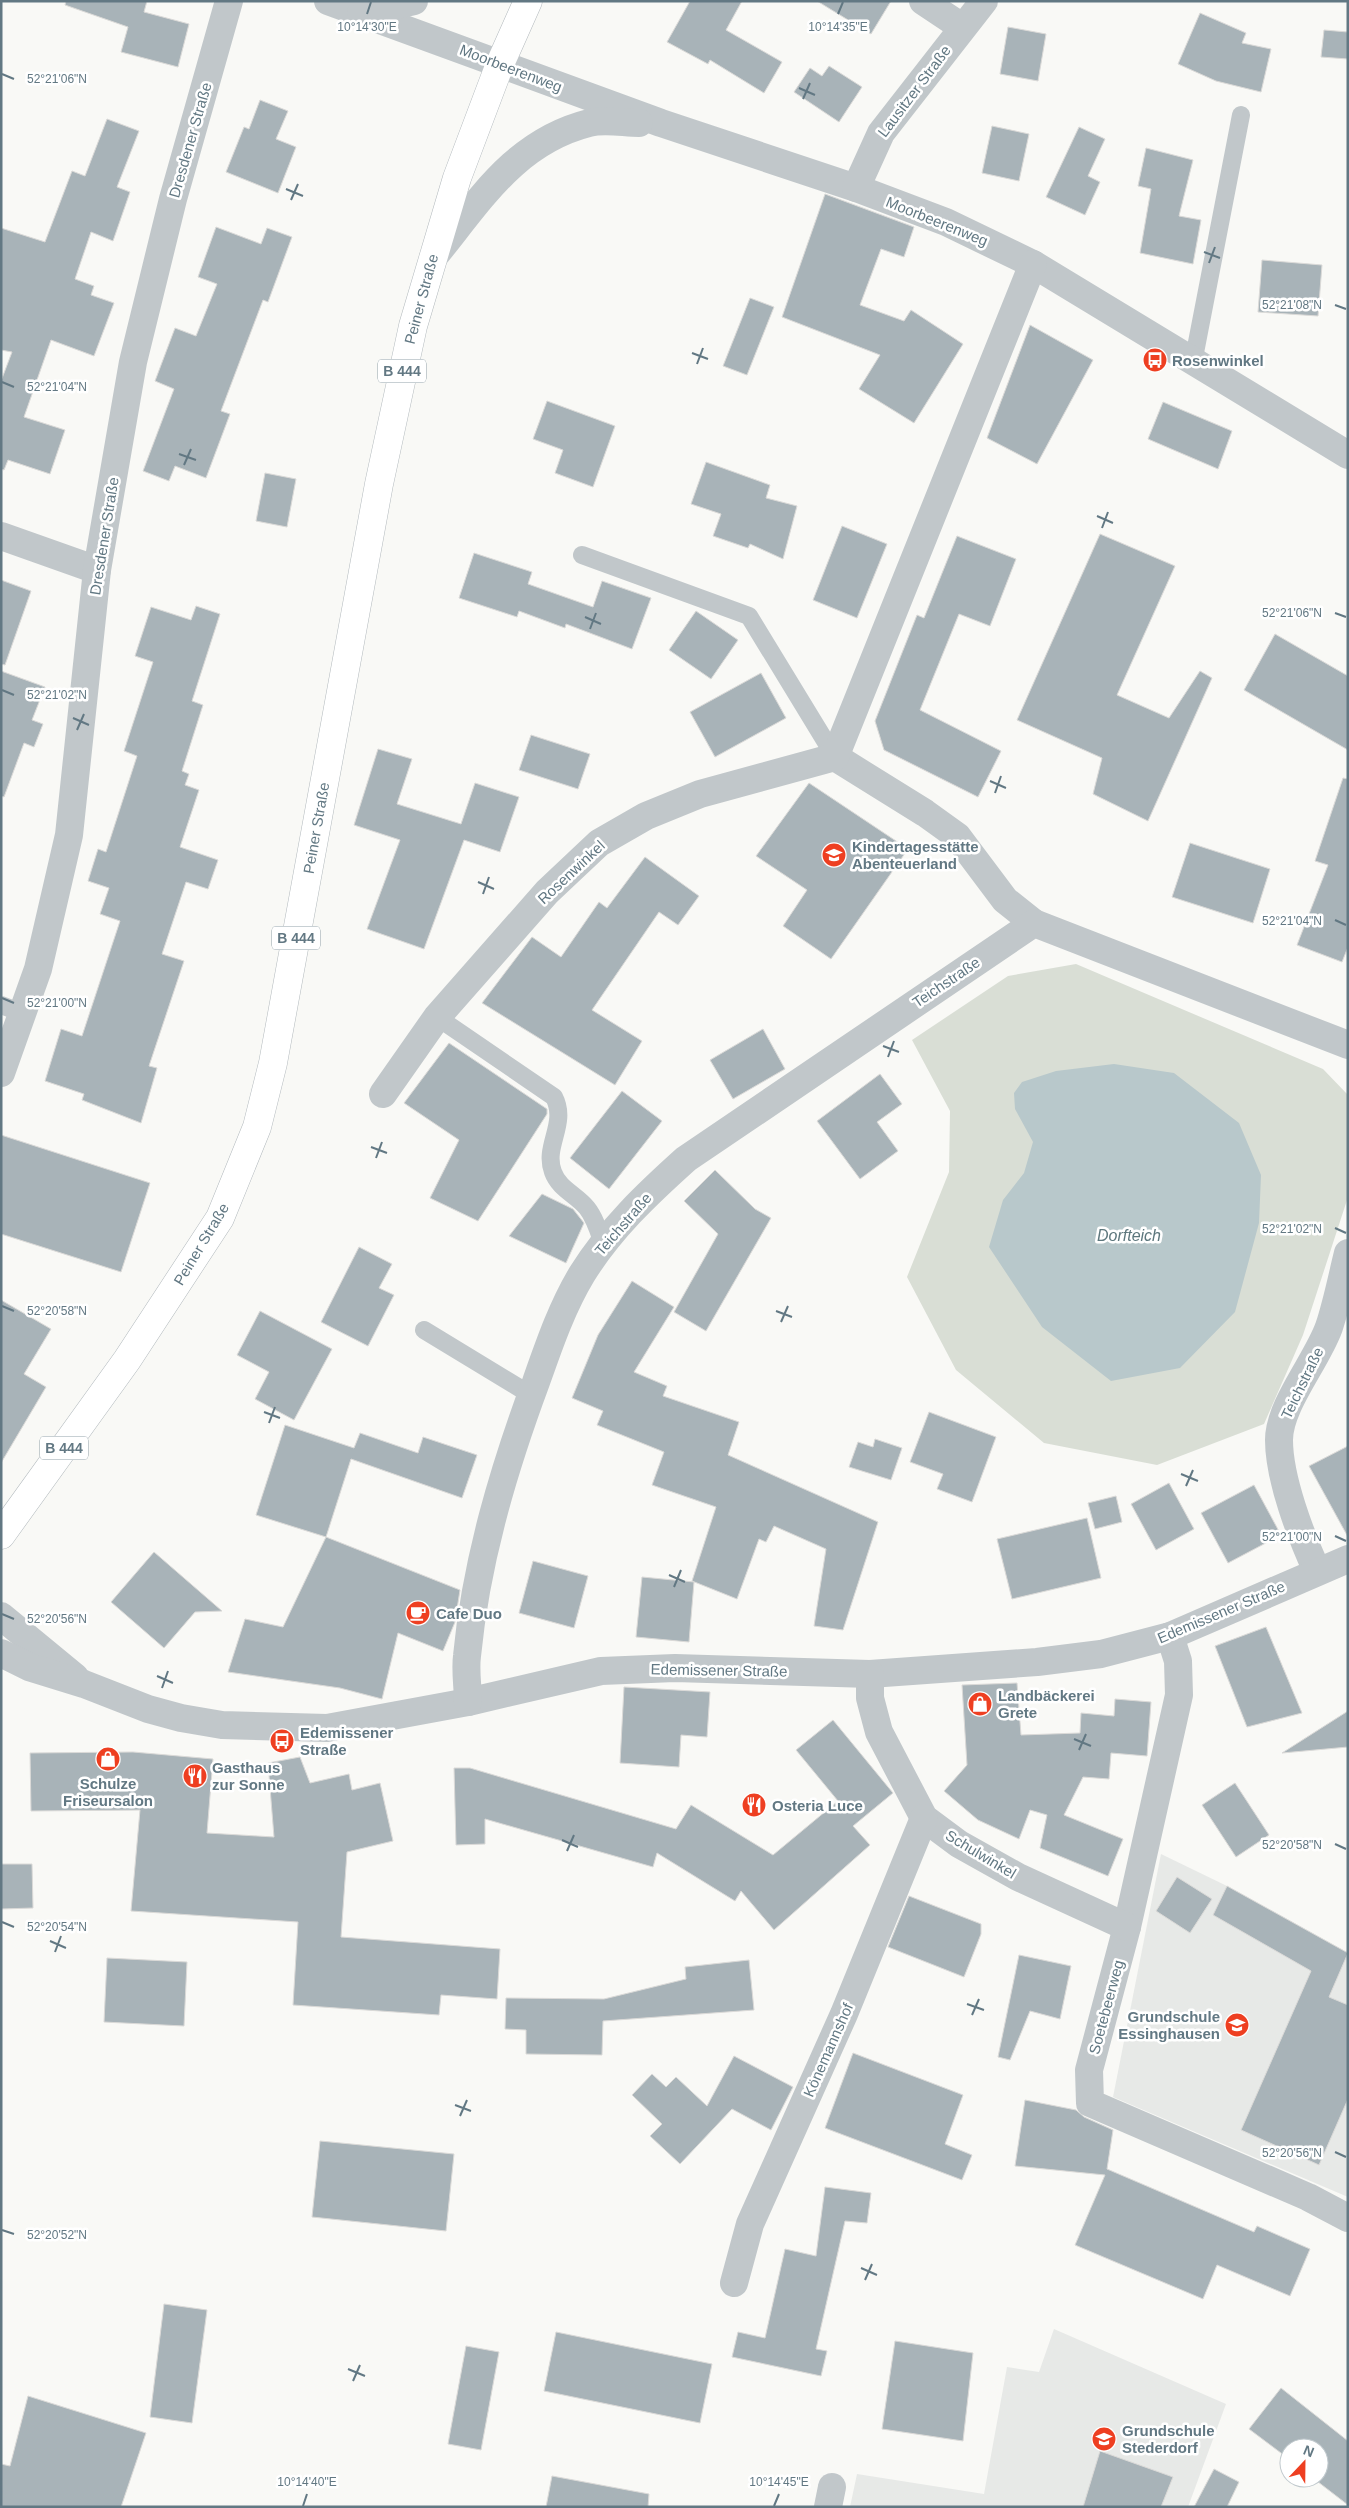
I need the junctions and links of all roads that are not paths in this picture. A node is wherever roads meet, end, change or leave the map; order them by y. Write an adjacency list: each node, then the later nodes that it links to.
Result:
1 (229, 1): 19 (street, Dresdener Straße)
2 (328, 1): 7 (street, Moorbeerenweg)
3 (414, 1): 7 (street)
4 (528, 1): 9 (main road, B 444)
5 (924, 1): 8 (street)
6 (984, 1): 8 (street, Lausitzer Straße)
7 (361, 13): 9 (street, Moorbeerenweg)
8 (962, 27): 12 (street, Lausitzer Straße)
9 (500, 64): 11 (street, Moorbeerenweg); 13 (main road, Peiner Straße / B 444)
10 (1241, 115): 15 (lane)
11 (661, 123): 12 (street, Moorbeerenweg); 13 (street, Moorbeerenweg)
12 (856, 188): 14 (street, Moorbeerenweg)
13 (431, 260): 31 (main road, Peiner Straße / B 444)
14 (1033, 264): 15 (street, Moorbeerenweg); 20 (street)
15 (1193, 363): 16 (street, Moorbeerenweg)
16 (1348, 455)
17 (1, 536): 19 (street)
18 (582, 555): 20 (lane)
19 (97, 570): 22 (street, Dresdener Straße)
20 (835, 757): 21 (street); 23 (street, Rosenwinkel)
21 (1034, 923): 24 (street); 27 (street, Teichstraße)
22 (12, 1009): 25 (street, Dresdener Straße)
23 (437, 1017): 26 (street, Rosenwinkel); 27 (lane)
24 (1348, 1045)
25 (1, 1073)
26 (383, 1094)
27 (603, 1244): 30 (street, Teichstraße)
28 (1348, 1253): 33 (street, Teichstraße)
29 (424, 1330): 30 (lane)
30 (531, 1394): 39 (street, Teichstraße)
31 (1, 1535)
32 (1348, 1559): 33 (street, Edemissener Straße)
33 (1317, 1571): 35 (street, Edemissener Straße)
34 (1, 1616): 38 (street, Edemissener Straße)
35 (1170, 1636): 37 (street, Edemissener Straße); 41 (street, Soetebeerweg)
36 (1, 1652): 38 (street, Edemissener Straße)
37 (870, 1674): 39 (street, Edemissener Straße); 40 (street, Schulwinkel)
38 (84, 1684): 39 (street, Edemissener Straße)
39 (468, 1702)
40 (924, 1818): 41 (street, Schulwinkel); 43 (street, Könemannshof)
41 (1127, 1927): 42 (street, Soetebeerweg)
42 (1348, 2218)
43 (734, 2283)

